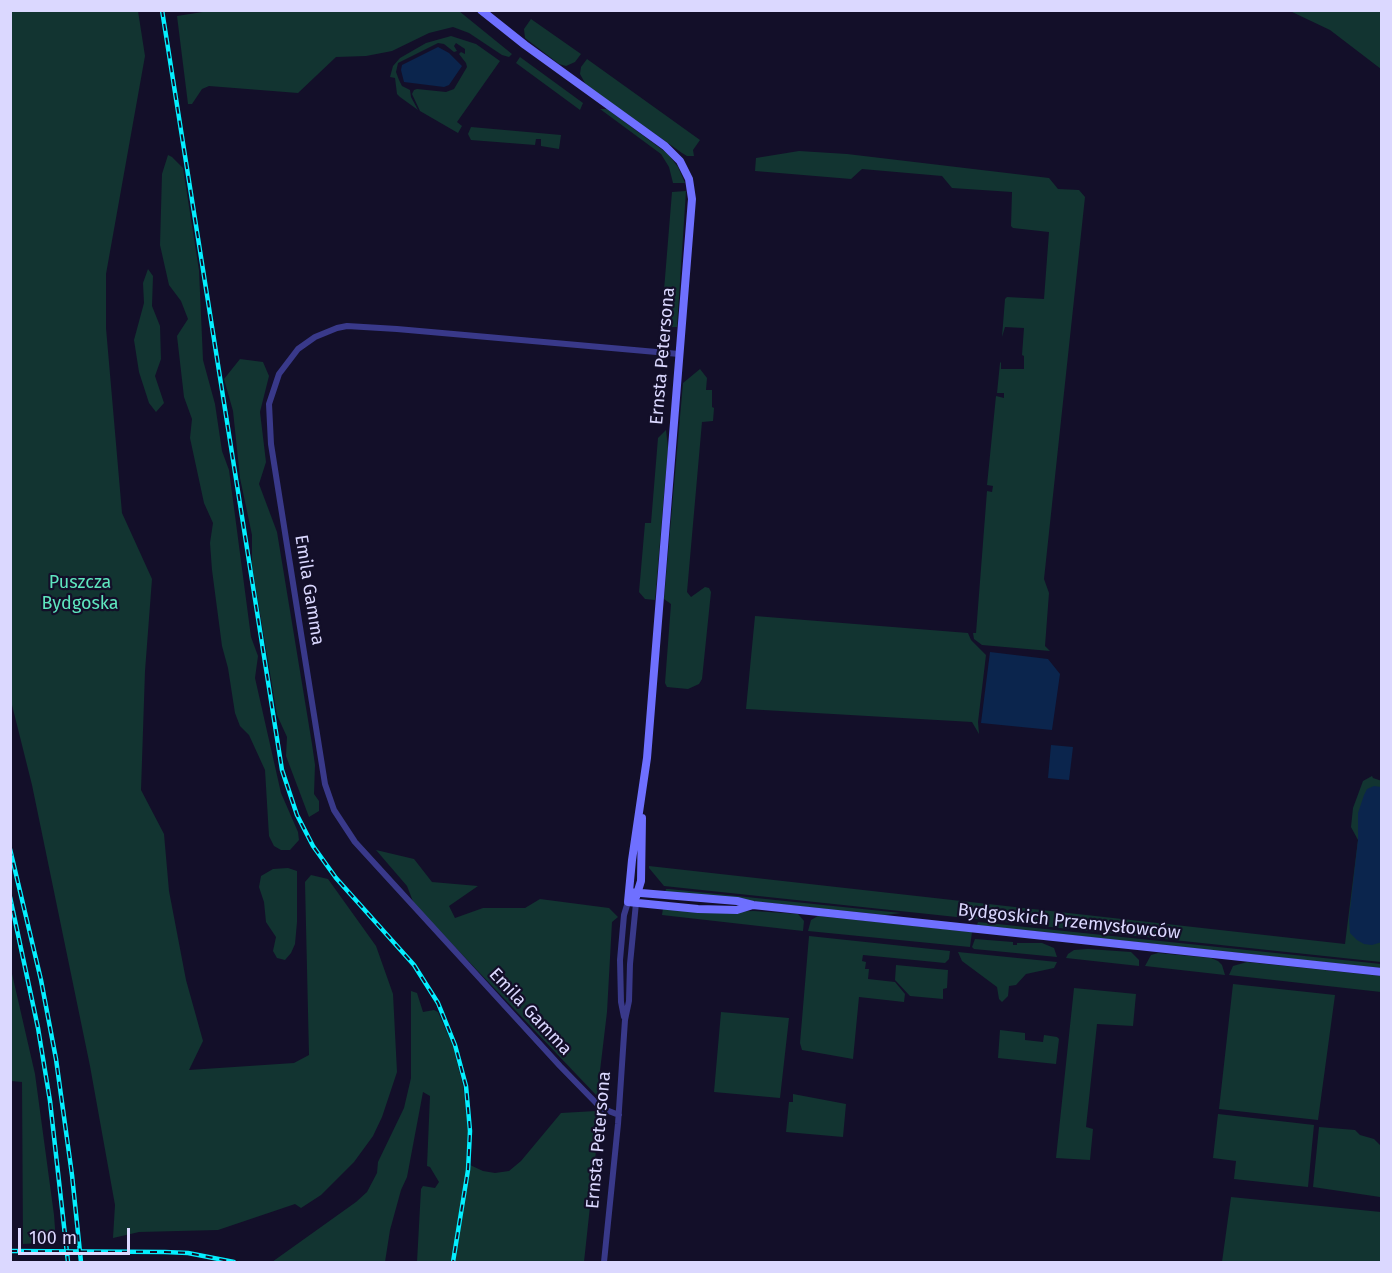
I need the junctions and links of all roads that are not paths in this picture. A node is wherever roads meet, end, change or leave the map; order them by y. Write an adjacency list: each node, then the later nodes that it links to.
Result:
1 (481, 10): 2 (street, Ernsta Petersona)
2 (679, 354): 3 (street, Ernsta Petersona); 8 (street, Emila Gamma)
3 (633, 892): 4 (street, Ernsta Petersona); 5 (street, Bydgoskich Przemysłowców)
4 (632, 902): 5 (street, Bydgoskich Przemysłowców); 7 (street, Ernsta Petersona); 7 (street, Ernsta Petersona)
5 (753, 905): 6 (street, Bydgoskich Przemysłowców)
6 (1382, 972)
7 (625, 1020): 8 (street, Ernsta Petersona)
8 (619, 1115): 9 (street, Ernsta Petersona)
9 (604, 1263)

